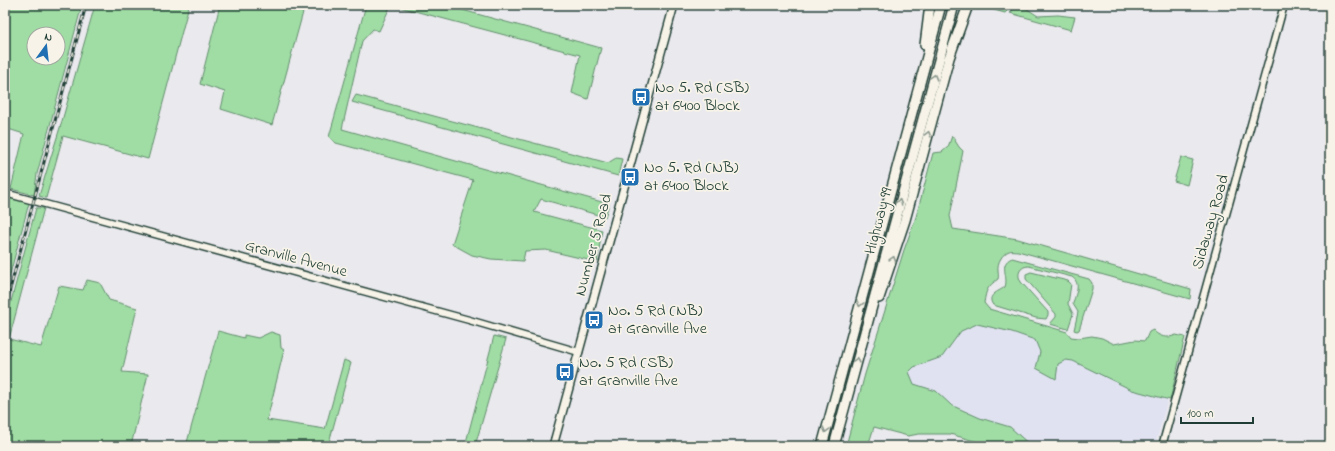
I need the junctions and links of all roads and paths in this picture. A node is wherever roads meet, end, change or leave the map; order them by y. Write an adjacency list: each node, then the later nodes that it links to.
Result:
1 (674, 5): 10 (main road, Number 5 Road)
2 (930, 5): 7 (highway)
3 (941, 5): 7 (highway, Highway 99)
4 (954, 5): 9 (highway, Highway 99, one-way to 4)
5 (968, 5): 9 (highway, one-way to 5)
6 (1284, 5): 14 (street, Sidaway Road)
7 (925, 65): 12 (highway, Highway 99, one-way to 12)
8 (5, 193): 10 (street, Granville Avenue)
9 (864, 335): 13 (highway, Highway 99, one-way to 9)
10 (579, 352): 11 (main road, Number 5 Road)
11 (553, 446)
12 (822, 446)
13 (834, 446)
14 (1162, 446)

